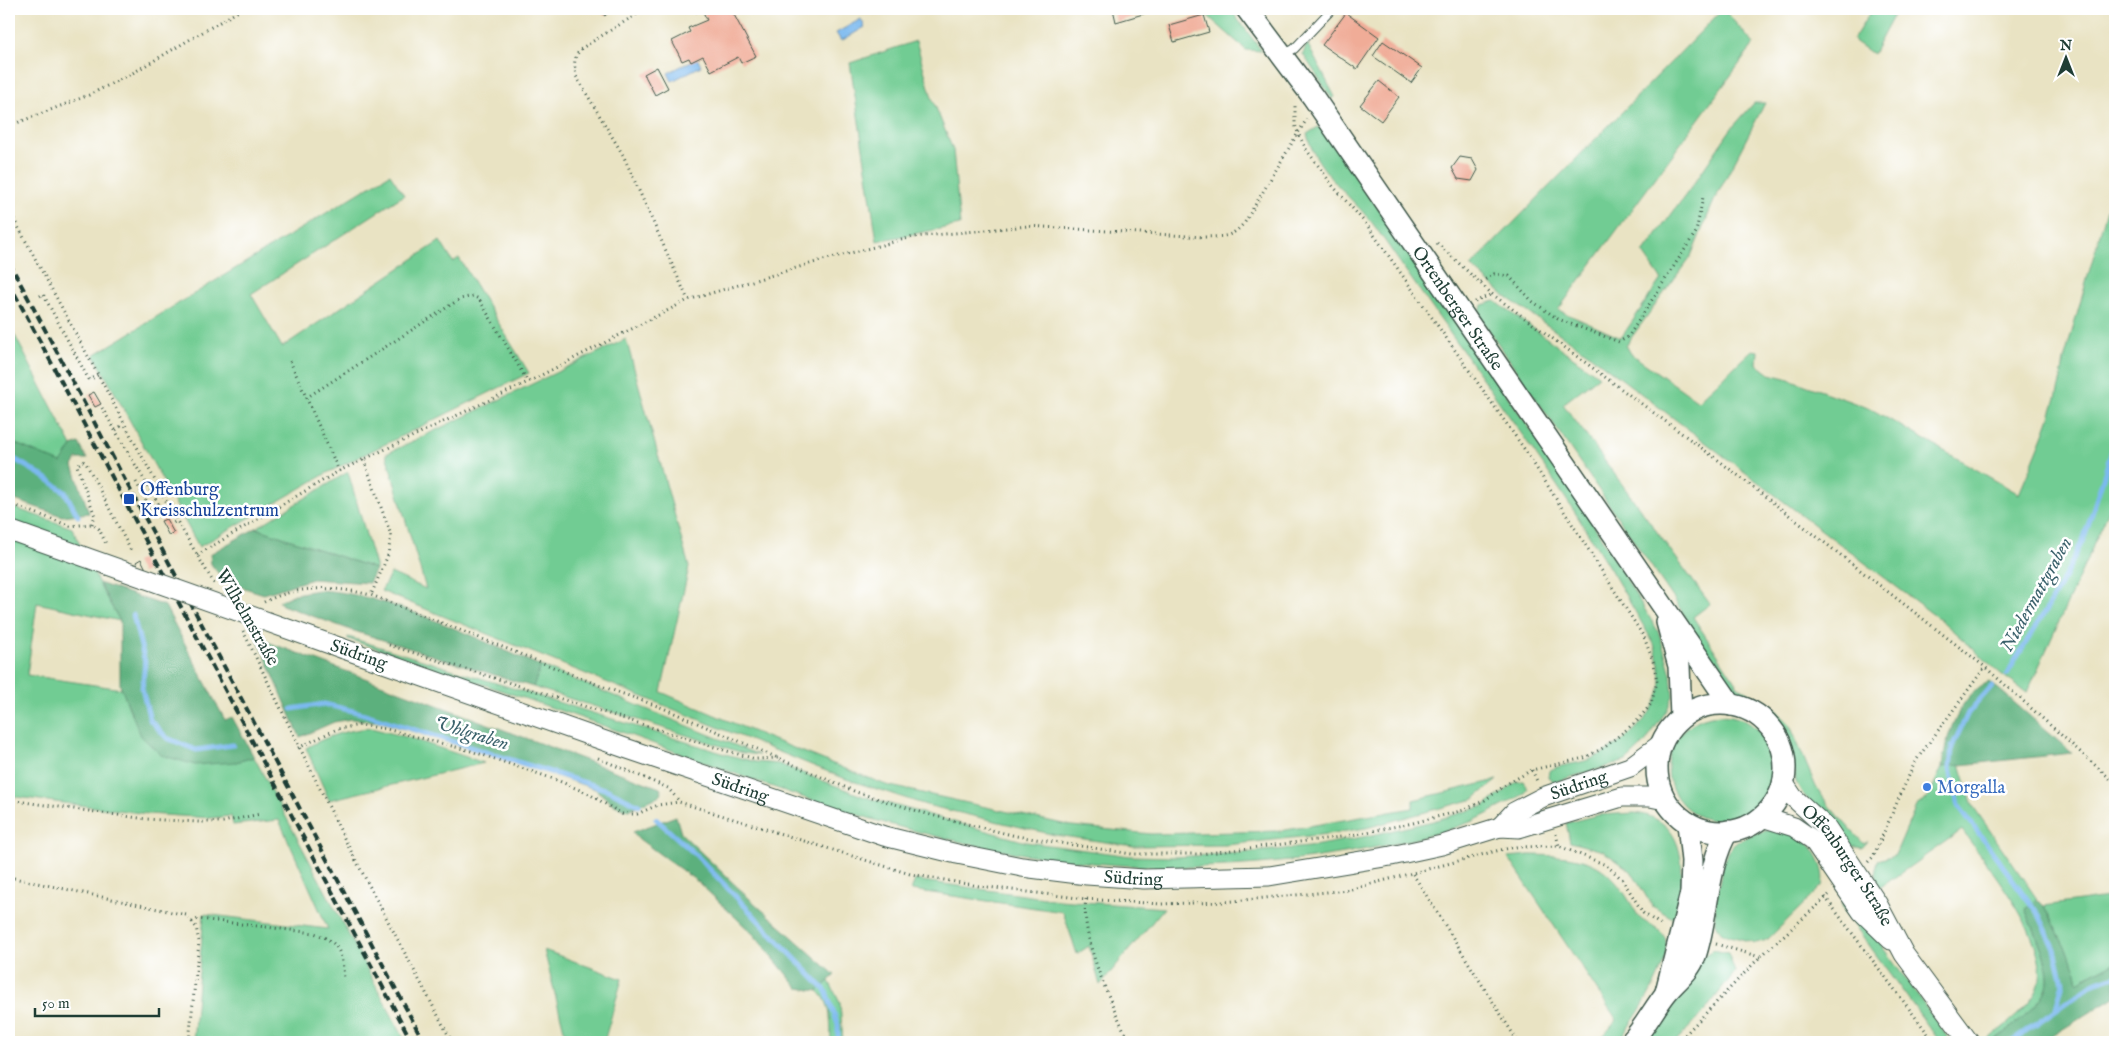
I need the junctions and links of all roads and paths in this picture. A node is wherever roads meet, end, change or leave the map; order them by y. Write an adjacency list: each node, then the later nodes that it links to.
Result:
1 (242, 9): 7 (path)
2 (645, 9): 12 (path)
3 (1247, 9): 5 (main road, Ortenberger Straße)
4 (1332, 9): 5 (lane)
5 (1283, 56): 6 (main road, Ortenberger Straße)
6 (1321, 109): 8 (path); 38 (main road, Ortenberger Straße)
7 (9, 126)
8 (1298, 133): 12 (path); 45 (path)
9 (1703, 197): 41 (path)
10 (9, 210): 14 (path, Wilhelmstraße)
11 (40, 296): 14 (path)
12 (688, 300): 15 (path)
13 (290, 361): 16 (path)
14 (98, 375): 18 (path, Wilhelmstraße)
15 (528, 382): 16 (path); 20 (path)
16 (306, 398): 21 (path)
17 (102, 408): 19 (path)
18 (124, 424): 19 (path); 25 (path, Wilhelmstraße)
19 (116, 430): 22 (path)
20 (364, 460): 21 (path); 36 (path)
21 (339, 471): 34 (path)
22 (136, 482)
23 (9, 504): 24 (path)
24 (38, 514): 26 (path); 27 (path)
25 (177, 521): 29 (path); 34 (path, Wilhelmstraße)
26 (35, 522)
27 (60, 522): 28 (path); 31 (path)
28 (92, 524): 32 (path); 33 (path)
29 (169, 525)
30 (9, 530): 53 (street, Südring, bridge)
31 (56, 531)
32 (131, 552)
33 (111, 554)
34 (197, 555): 35 (path, Wilhelmstraße)
35 (216, 586)
36 (371, 595): 37 (path); 45 (path)
37 (258, 605)
38 (1664, 610): 42 (main road, Ortenberger Straße); 43 (main road, Ortenberger Straße)
39 (240, 626): 66 (path, Wilhelmstraße)
40 (388, 644): 45 (path)
41 (1985, 666): 47 (path); 58 (path)
42 (1731, 705): 43 (main road); 46 (main road)
43 (1681, 717): 44 (main road)
44 (1661, 744): 49 (main road); 53 (street, Südring)
45 (781, 758)
46 (1783, 782): 51 (main road); 58 (street, Offenburger Straße)
47 (2115, 783)
48 (9, 800): 50 (path)
49 (1665, 800): 52 (main road); 53 (street, Südring)
50 (260, 814)
51 (1762, 817): 54 (main road); 58 (street, Offenburger Straße)
52 (1688, 823): 54 (main road); 62 (main road)
53 (1500, 827)
54 (1728, 831): 62 (main road)
55 (1560, 846): 62 (path)
56 (1413, 874): 68 (path)
57 (9, 877): 61 (path)
58 (1851, 879): 59 (path); 72 (street, Offenburger Straße)
59 (1824, 897): 63 (path); 71 (path)
60 (1086, 899): 67 (path)
61 (192, 922): 64 (path); 65 (path)
62 (1690, 937): 63 (path); 69 (main road)
63 (1760, 957): 70 (path)
64 (344, 979)
65 (188, 1042)
66 (452, 1042)
67 (1130, 1042)
68 (1518, 1042)
69 (1631, 1042)
70 (1678, 1042)
71 (1934, 1042)
72 (1969, 1042)

